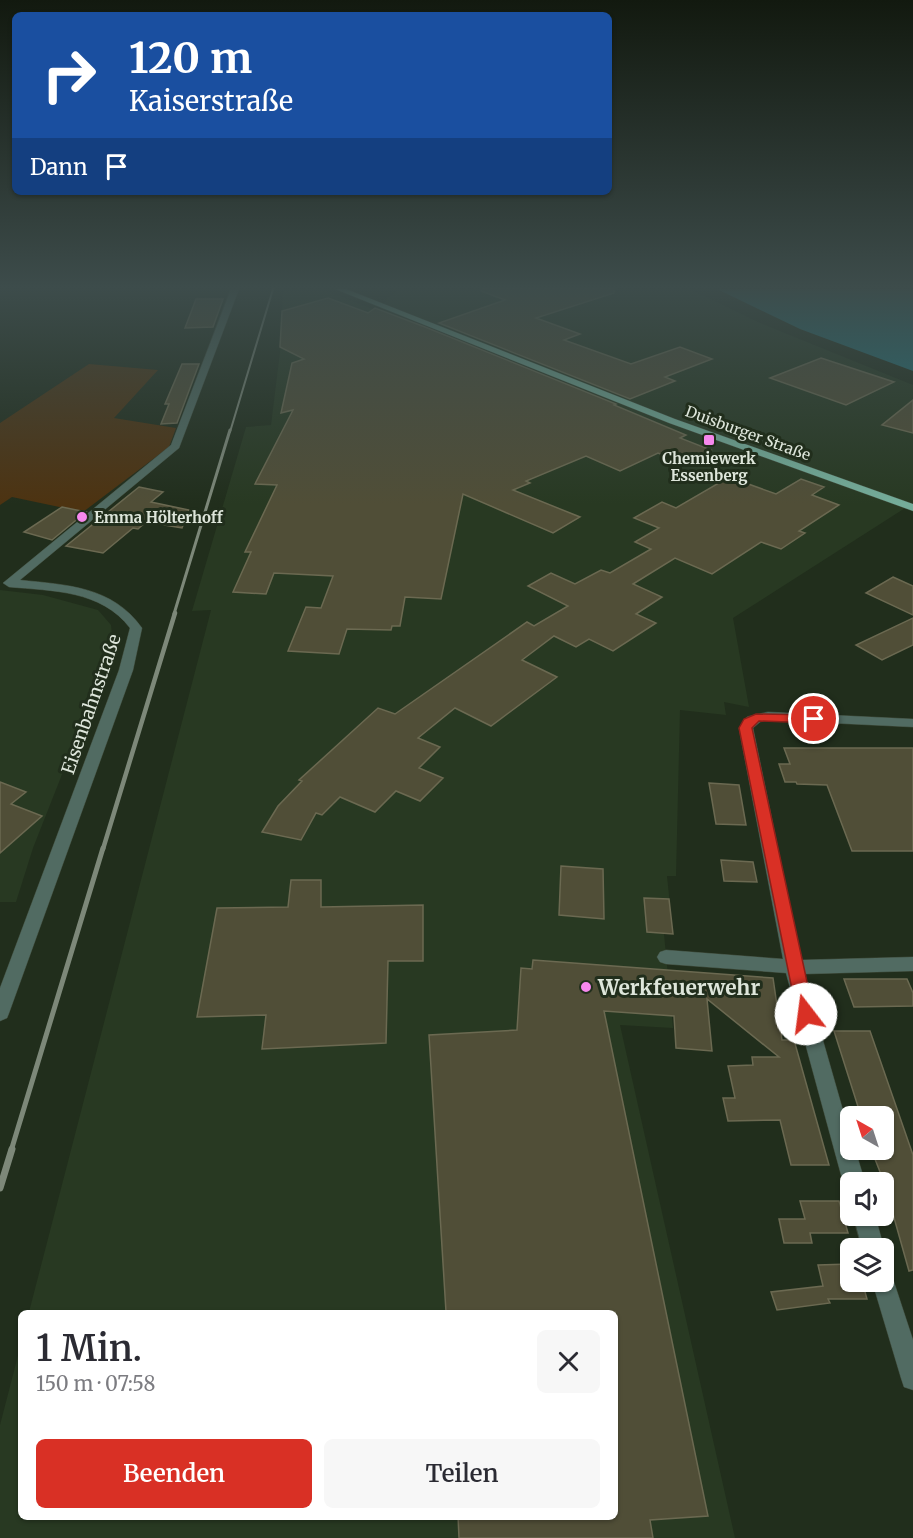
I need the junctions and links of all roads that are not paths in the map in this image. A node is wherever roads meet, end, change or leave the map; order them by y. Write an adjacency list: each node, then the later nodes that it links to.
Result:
1 (208, 361): 8 (street, Eisenbahnstraße)
2 (520, 361): 3 (main road, Duisburger Straße)
3 (913, 508)
4 (913, 723): 7 (street)
5 (666, 957): 7 (street)
6 (913, 964): 7 (street)
7 (794, 965): 9 (street)
8 (0, 1013)
9 (851, 1172)
10 (886, 1292): 11 (street)
11 (913, 1378)

